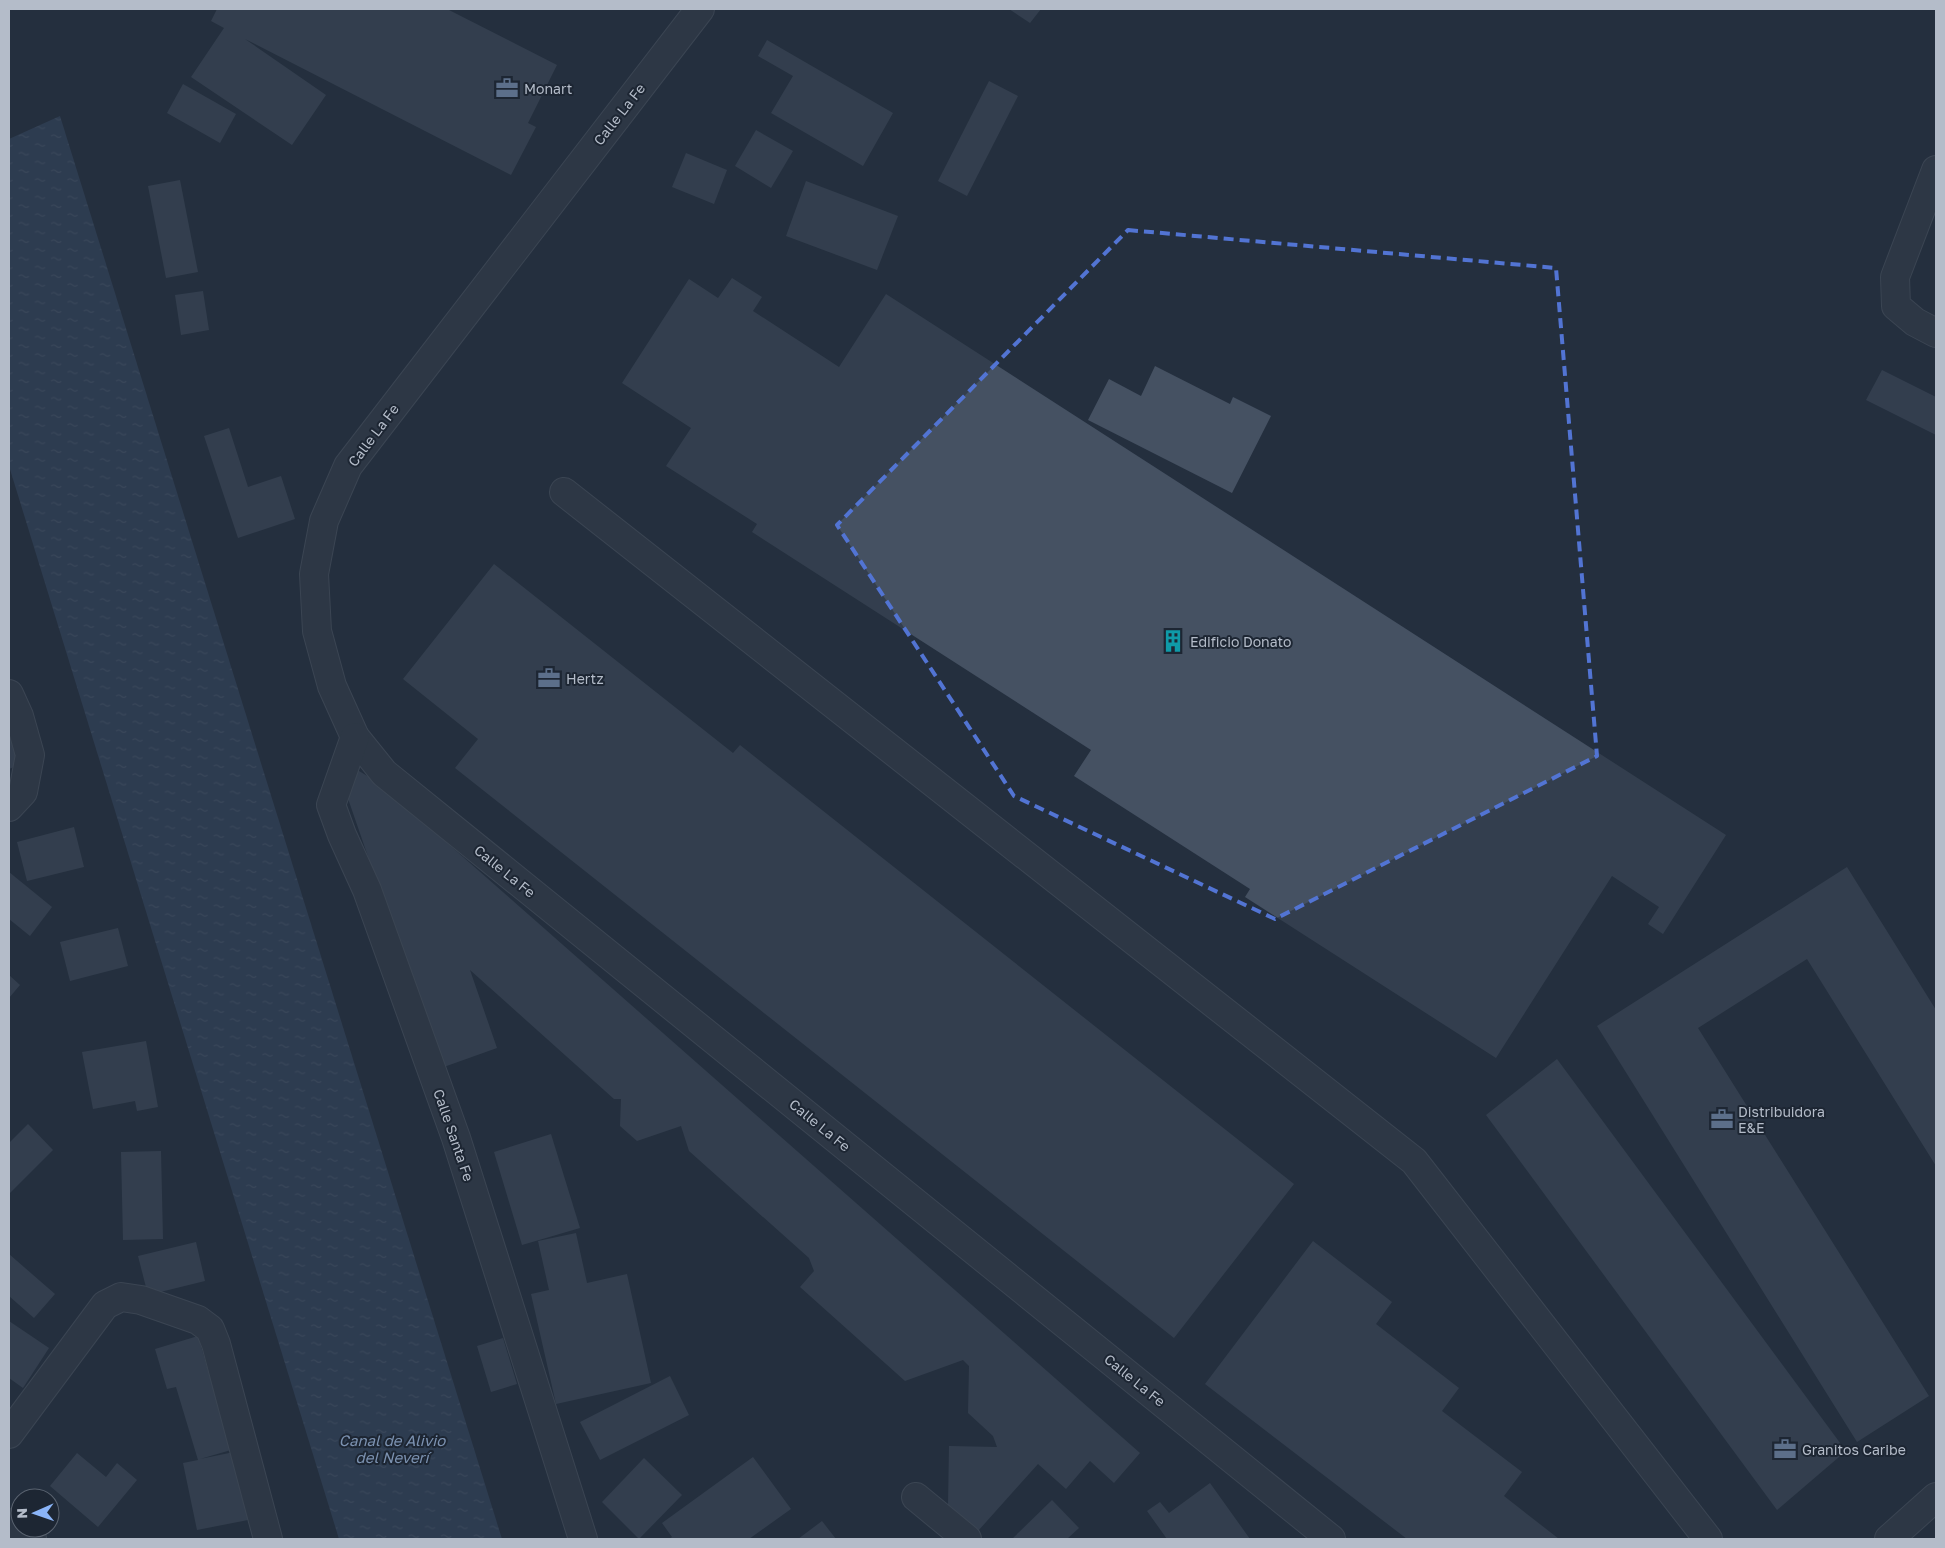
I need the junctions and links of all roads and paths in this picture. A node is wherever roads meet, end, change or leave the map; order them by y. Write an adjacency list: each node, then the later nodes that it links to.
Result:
1 (700, 9): 6 (street, Calle La Fe)
2 (1936, 170): 3 (street)
3 (1936, 333)
4 (564, 492): 17 (street)
5 (9, 694): 7 (street)
6 (355, 738): 14 (street, Calle Santa Fe); 16 (street, Calle La Fe)
7 (16, 799)
8 (9, 1434): 13 (street)
9 (916, 1497): 15 (street)
10 (1936, 1497): 18 (street)
11 (9, 1523): 12 (street)
12 (32, 1539)
13 (268, 1539)
14 (583, 1539)
15 (968, 1539)
16 (1331, 1539)
17 (1708, 1539)
18 (1889, 1539)

